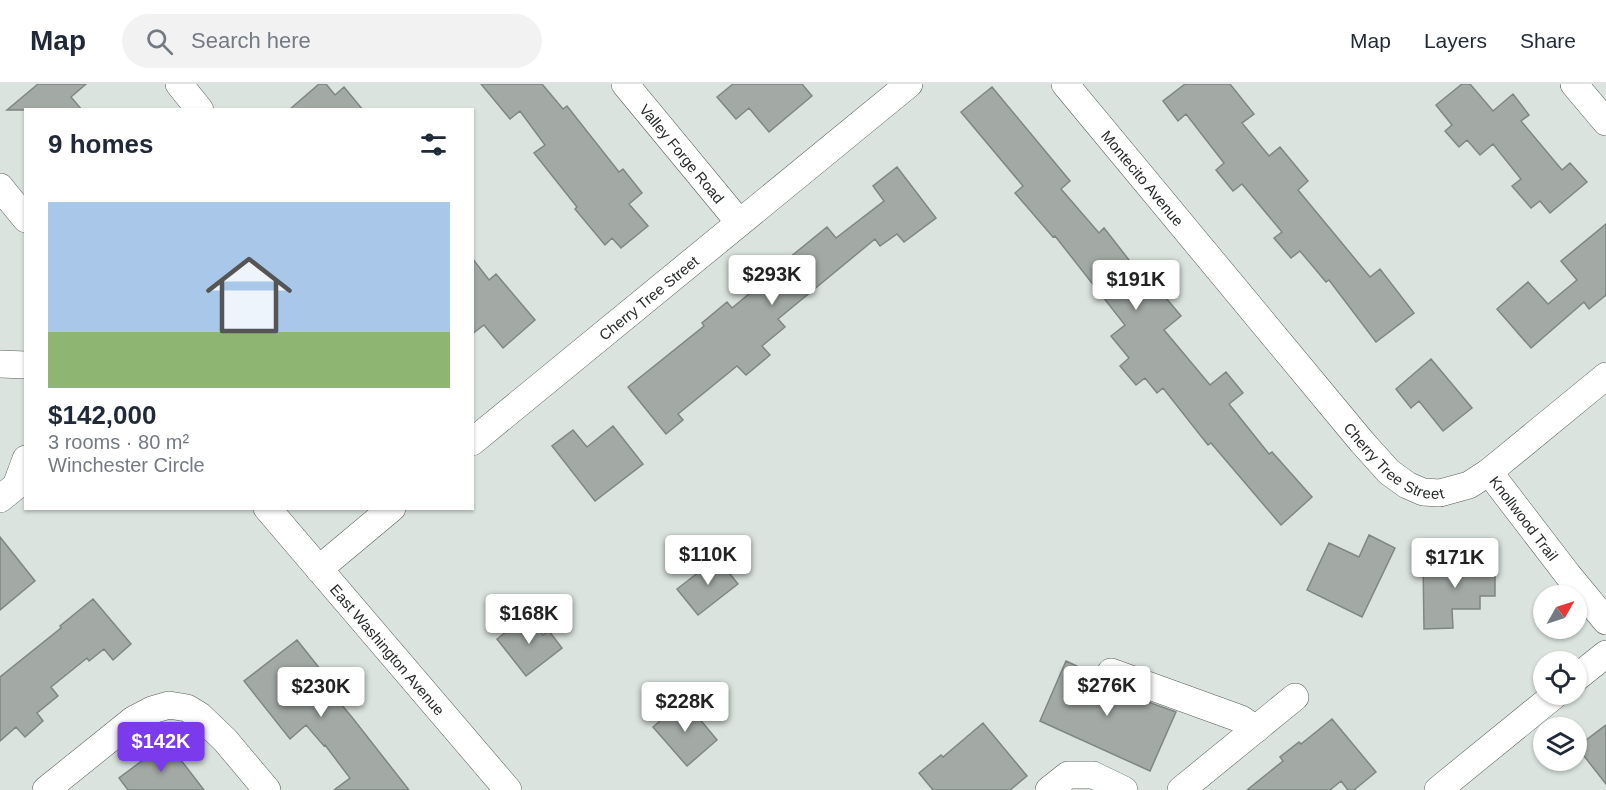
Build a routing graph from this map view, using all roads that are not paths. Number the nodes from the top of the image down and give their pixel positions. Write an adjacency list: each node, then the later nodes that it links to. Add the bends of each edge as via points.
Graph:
1 (179, 84): 6 (street)
2 (625, 84): 10 (street, Valley Forge Road)
3 (909, 84): 10 (street, Cherry Tree Street)
4 (1065, 84): 11 (street, Montecito Avenue)
5 (1574, 84): 7 (street)
6 (198, 108)
7 (1606, 122)
8 (0, 187): 9 (street)
9 (24, 217)
10 (739, 222): 15 (street, Cherry Tree Street)
11 (1266, 326): 17 (street, Cherry Tree Street, via 1362,442 1389,472 1407,485 1423,492 1440,493 1469,485)
12 (0, 364): 13 (street)
13 (24, 365)
14 (1606, 376): 17 (street, Cherry Tree Street)
15 (474, 439)
16 (24, 464): 18 (street, via 16,486)
17 (1489, 472): 22 (street, Knollwood Trail)
18 (0, 499)
19 (269, 510): 21 (street, East Washington Avenue)
20 (390, 510): 21 (street)
21 (318, 569): 31 (street, East Washington Avenue)
22 (1606, 621)
23 (1606, 654): 24 (street)
24 (1587, 669)
25 (1111, 672): 28 (street, via 1241,719)
26 (1295, 697): 28 (street)
27 (1542, 705): 35 (street)
28 (1256, 729): 34 (street)
29 (46, 790): 30 (street, via 134,720 169,705 187,708 200,716)
30 (267, 790)
31 (508, 790)
32 (1049, 790): 33 (street, via 1068,775 1093,775)
33 (1124, 790)
34 (1181, 790)
35 (1438, 790)

